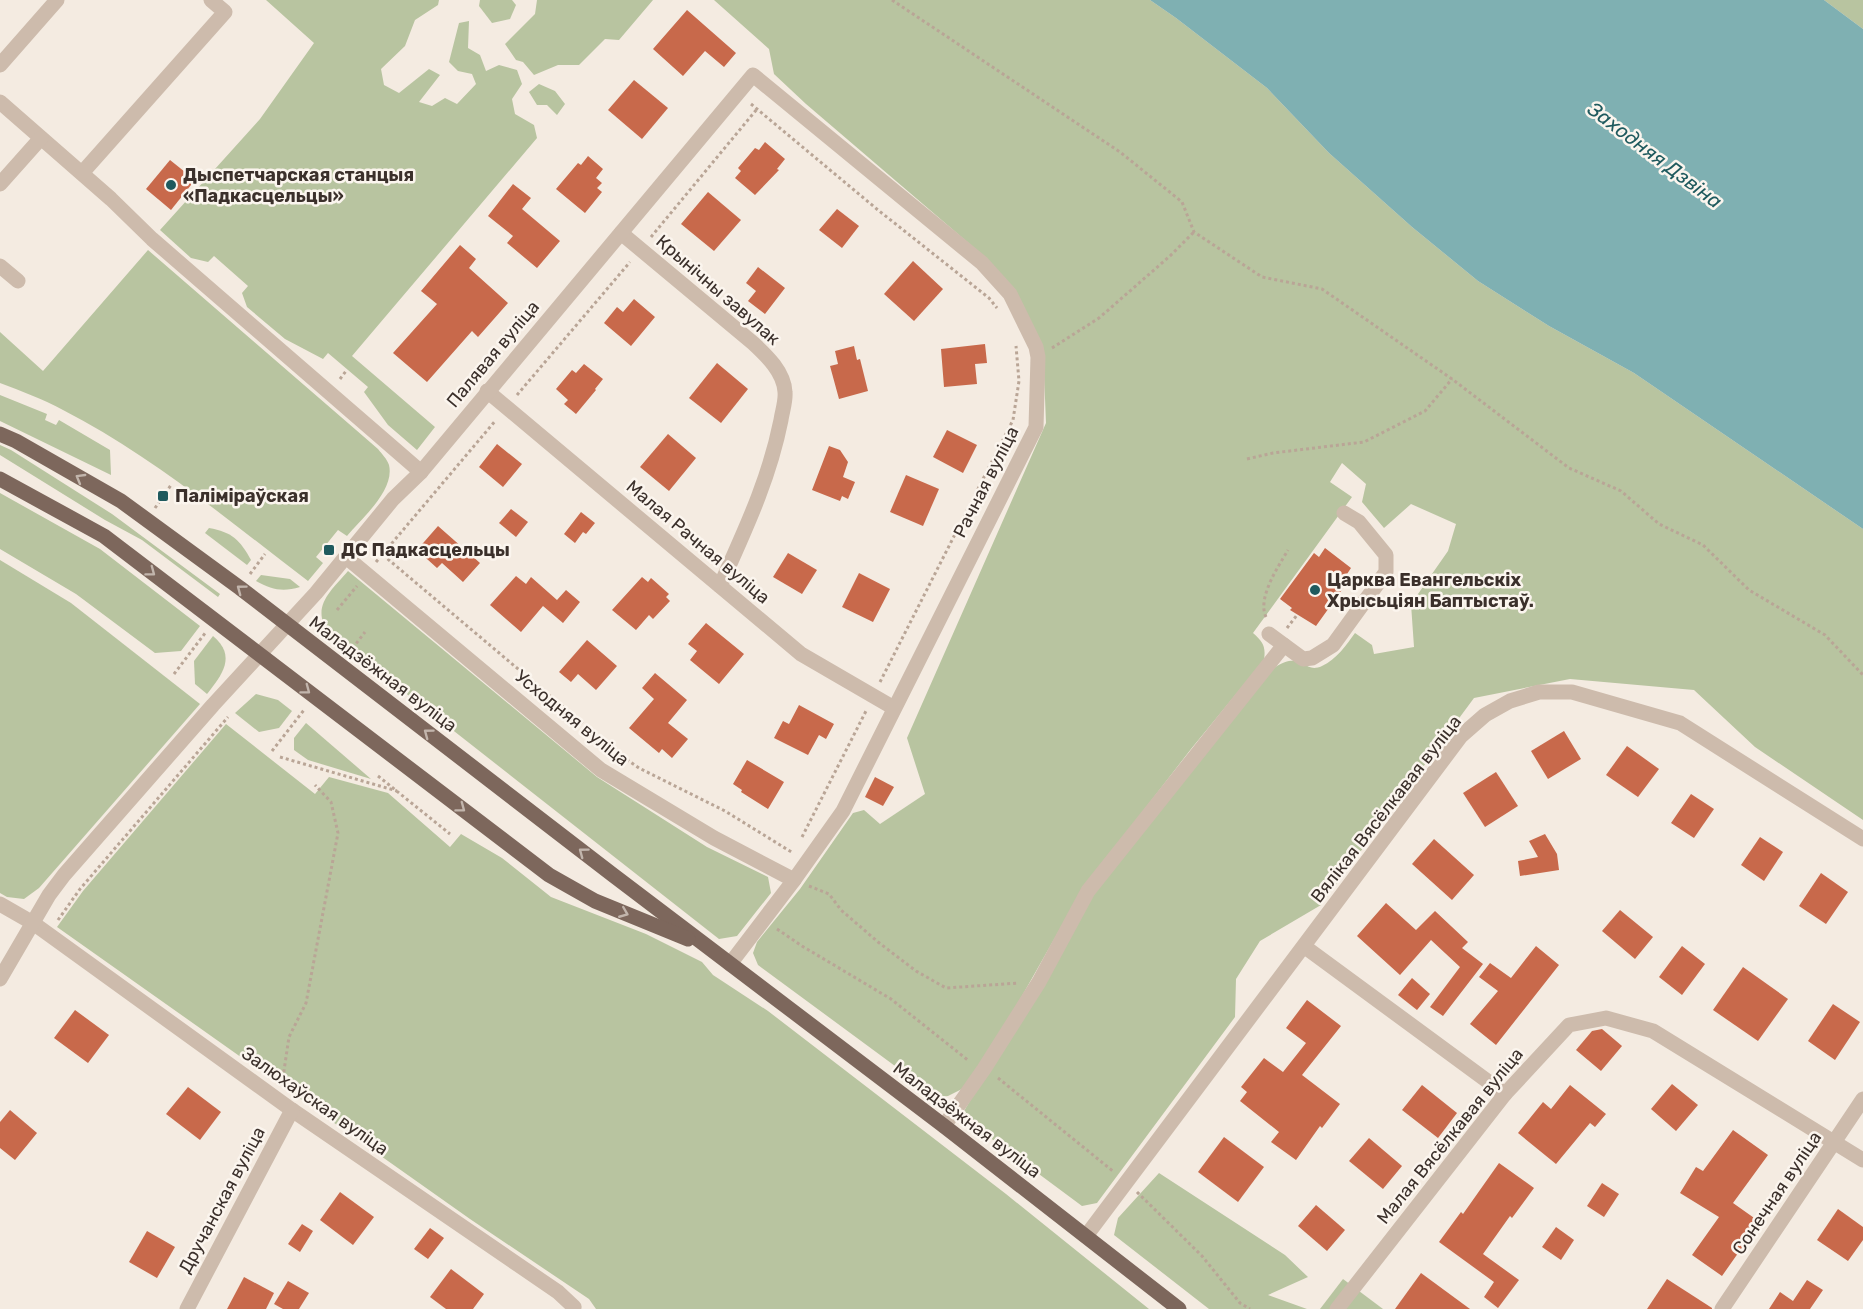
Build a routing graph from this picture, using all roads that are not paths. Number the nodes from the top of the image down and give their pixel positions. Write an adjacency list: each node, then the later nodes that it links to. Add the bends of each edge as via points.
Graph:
1 (57, 0): 3 (street)
2 (212, 0): 7 (street, via 225,12)
3 (0, 64)
4 (753, 75): 9 (street, Палявая вуліца); 23 (street, Рачная вуліца, via 982,263 1010,294 1036,347 1036,427)
5 (0, 102): 6 (street)
6 (41, 138): 7 (street); 8 (street)
7 (81, 173): 14 (street)
8 (0, 184)
9 (621, 233): 12 (street, Палявая вуліца); 18 (street, Крынічны завулак, via 753,343 781,375 786,393 774,454)
10 (0, 266): 11 (street)
11 (18, 281)
12 (487, 391): 14 (street, Палявая вуліца); 18 (street, Малая Рачная вуліца)
13 (0, 434): 19 (main road, Маладзёжная вуліца, one-way to 13, via 121,501)
14 (421, 472): 17 (street, Палявая вуліца, via 393,499)
15 (0, 478): 22 (main road, Маладзёжная вуліца, one-way to 22, via 104,536)
16 (1344, 513): 21 (street, via 1359,522 1386,555 1386,572 1333,645 1303,659)
17 (346, 557): 19 (street, Палявая вуліца); 25 (street, Усходняя вуліца, via 602,770 714,838)
18 (720, 585): 23 (street, Малая Рачная вуліца, via 801,654)
19 (286, 625): 22 (street, Палявая вуліца); 29 (main road, Маладзёжная вуліца, one-way to 19)
20 (1269, 627): 21 (street)
21 (1284, 645): 34 (street, via 1088,891 1039,982)
22 (259, 654): 27 (street, Палявая вуліца, via 64,874); 29 (main road, Маладзёжная вуліца, one-way to 29, via 549,875 595,901 696,942)
23 (894, 708): 25 (street, Рачная вуліца, via 843,812)
24 (1863, 839): 28 (street, Вялікая Вясёлкавая вуліца, via 1680,723 1572,692 1539,692 1510,701 1485,715 1461,736)
25 (794, 880): 29 (street, Рачная вуліца)
26 (0, 904): 27 (street, Залюхаўская вуліца)
27 (33, 922): 30 (street, Палявая вуліца); 33 (street, Залюхаўская вуліца)
28 (1305, 947): 31 (street); 37 (street, Вялікая Вясёлкавая вуліца)
29 (729, 964): 34 (main road, Маладзёжная вуліца)
30 (0, 979)
31 (1505, 1094): 35 (street, Малая Вясёлкавая вуліца, via 1569,1024 1606,1018 1653,1031); 41 (street, Малая Вясёлкавая вуліца)
32 (1863, 1099): 35 (street, Сонечная вуліца)
33 (286, 1105): 38 (street, Залюхаўская вуліца, via 558,1292); 39 (street, Дручанская вуліца)
34 (944, 1126): 37 (main road, Маладзёжная вуліца)
35 (1834, 1143): 36 (street, Малая Вясёлкавая вуліца); 42 (street, Сонечная вуліца)
36 (1863, 1160)
37 (1086, 1236): 40 (main road, Маладзёжная вуліца)
38 (574, 1308)
39 (187, 1309)
40 (1179, 1309)
41 (1337, 1309)
42 (1722, 1309)

